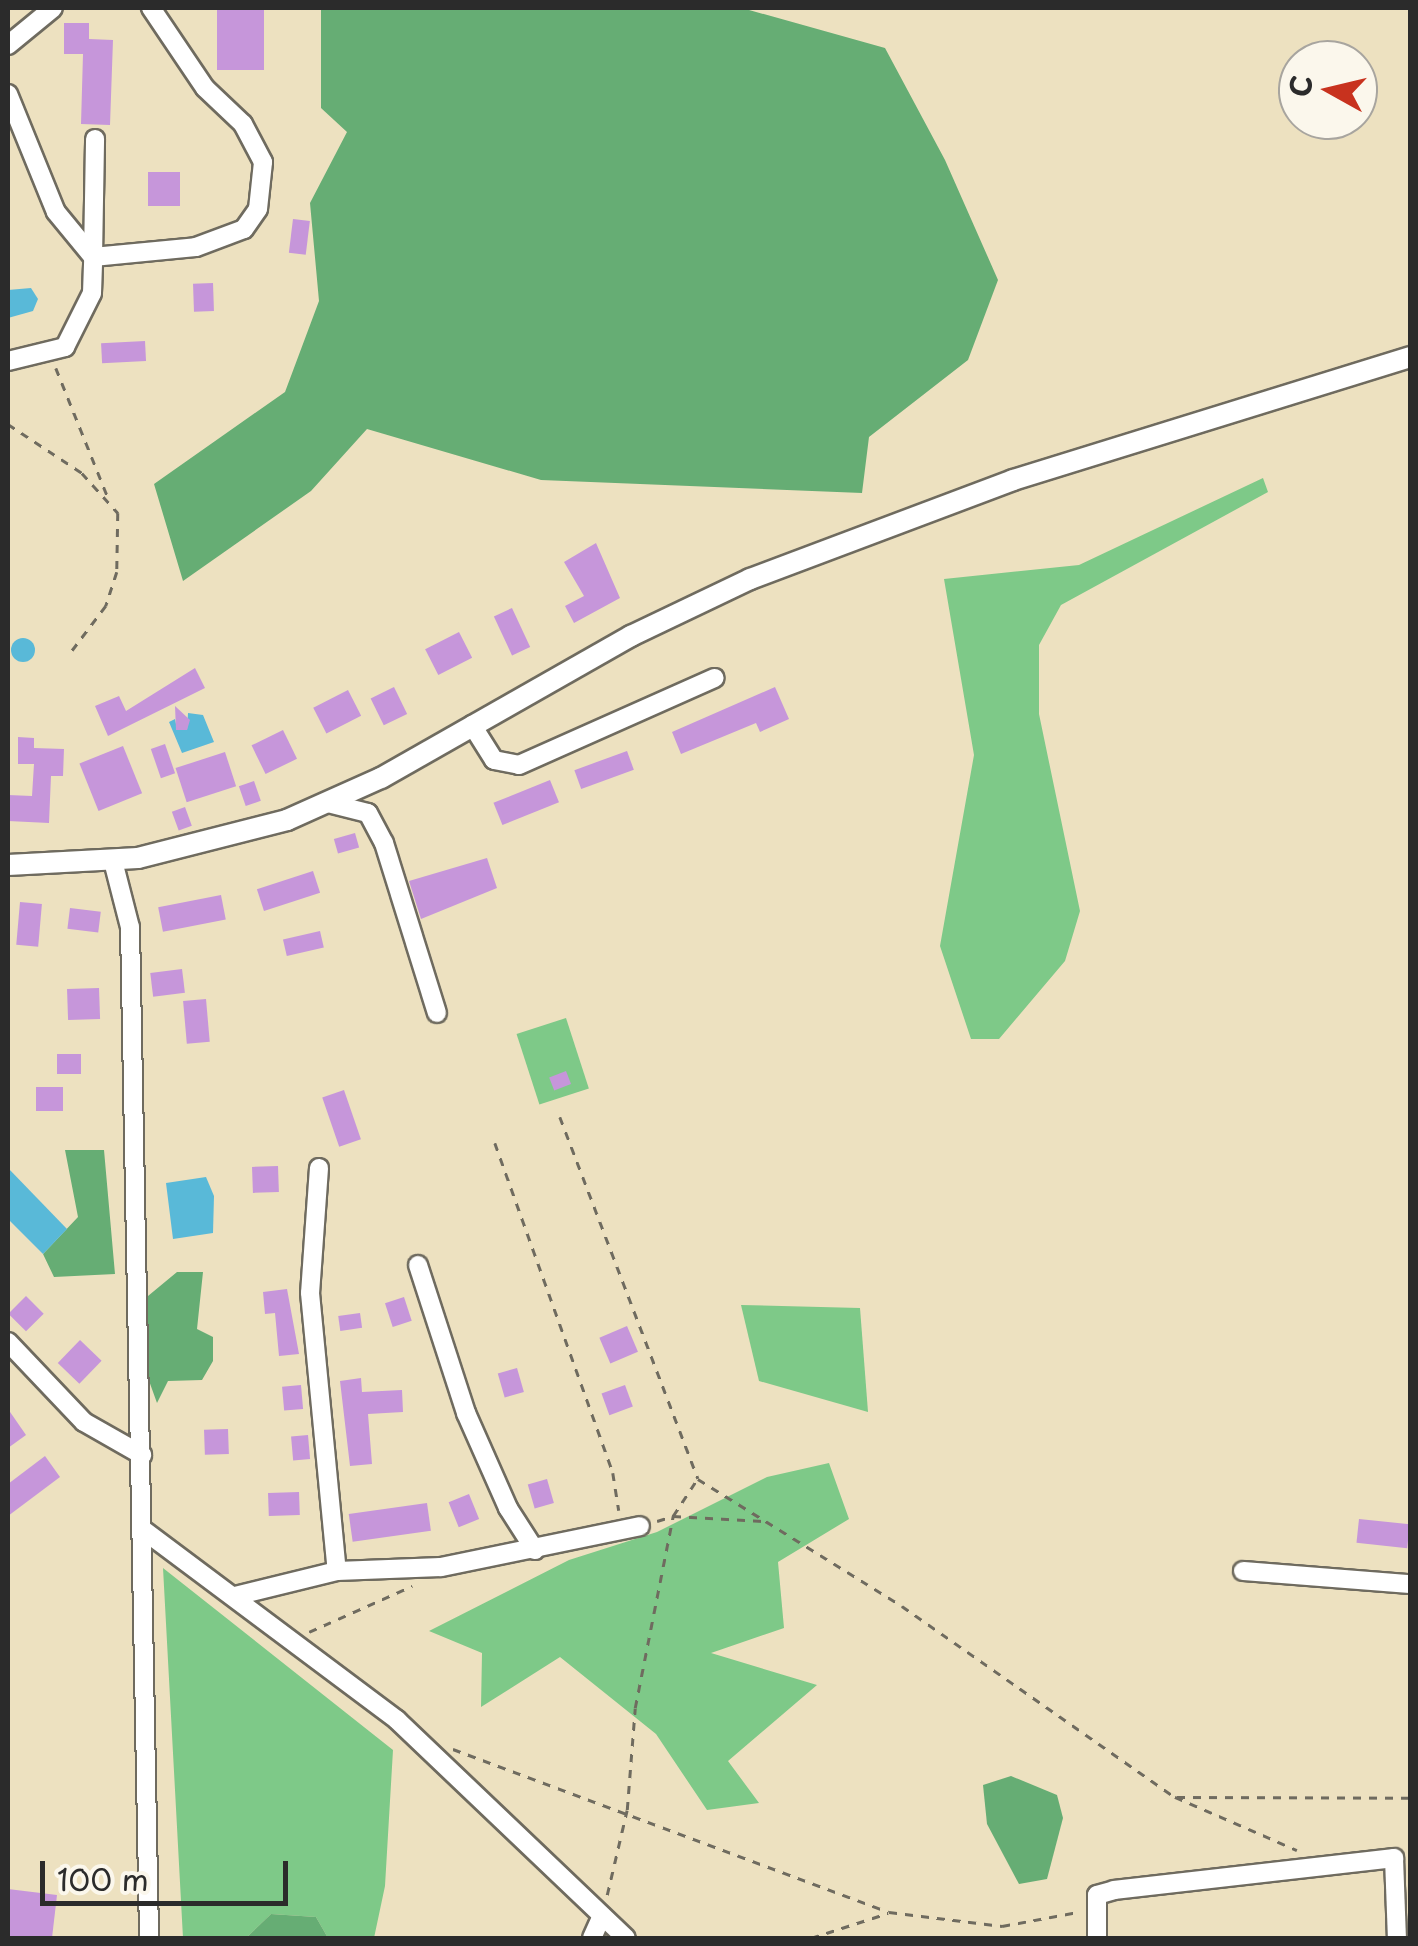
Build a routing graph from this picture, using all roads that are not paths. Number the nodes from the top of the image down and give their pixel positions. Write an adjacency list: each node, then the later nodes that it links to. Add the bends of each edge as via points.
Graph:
1 (53, 8): 3 (street)
2 (151, 8): 6 (street, via 206,88 243,124 262,162 264,188 244,229 196,247)
3 (8, 46)
4 (8, 94): 6 (street, via 56,212)
5 (95, 139): 6 (street)
6 (93, 257): 8 (street, via 92,293 65,347)
7 (1410, 357): 10 (main road, via 1127,442 780,566 660,620)
8 (8, 361)
9 (714, 678): 10 (street, via 518,765 494,760)
10 (472, 725): 11 (main road)
11 (328, 803): 12 (main road, via 226,839); 14 (street, via 368,813 384,842)
12 (112, 861): 13 (main road); 18 (street, via 130,927)
13 (8, 865)
14 (437, 1013)
15 (319, 1168): 22 (street, via 310,1293)
16 (418, 1265): 21 (street, via 466,1413 508,1508)
17 (8, 1342): 18 (street, via 84,1422)
18 (142, 1455): 20 (street)
19 (640, 1526): 21 (street)
20 (142, 1529): 25 (street); 27 (street)
21 (536, 1550): 22 (street, via 441,1567)
22 (336, 1571): 25 (street)
23 (1243, 1571): 24 (street)
24 (1410, 1584)
25 (235, 1596): 26 (street, via 285,1642 397,1720)
26 (602, 1916): 28 (street); 29 (street)
27 (149, 1938)
28 (592, 1938)
29 (626, 1938)
30 (1098, 1938): 31 (street, via 1097,1895 1114,1890 1394,1858)
31 (1397, 1938)

